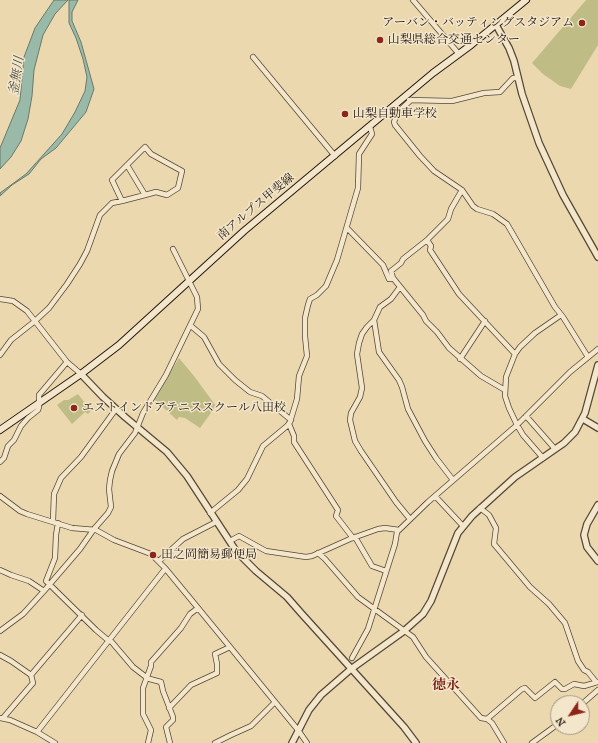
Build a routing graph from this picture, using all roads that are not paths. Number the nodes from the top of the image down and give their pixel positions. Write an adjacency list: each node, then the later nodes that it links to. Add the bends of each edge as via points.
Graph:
1 (414, 0): 4 (street)
2 (526, 0): 3 (main road, 南アルプス甲斐線)
3 (496, 25): 4 (main road, 南アルプス甲斐線); 6 (street, via 509,48)
4 (459, 54): 7 (main road, 南アルプス甲斐線)
5 (253, 57): 12 (street)
6 (518, 78): 8 (street, via 513,78 500,92 452,101); 20 (street, via 539,143)
7 (403, 99): 8 (street); 9 (main road, 南アルプス甲斐線)
8 (411, 100): 10 (street)
9 (392, 107): 10 (street); 11 (main road, 南アルプス甲斐線)
10 (398, 112): 14 (street, via 395,125 420,156 434,171)
11 (370, 127): 12 (main road, 南アルプス甲斐線); 17 (street, via 372,134 359,154 358,188)
12 (335, 156): 22 (main road, 南アルプス甲斐線, via 244,231)
13 (127, 165): 15 (street); 15 (street, via 145,147 151,154 182,171 177,189 167,195 156,192); 16 (street, via 112,180)
14 (462, 190): 18 (street, via 448,218); 25 (street, via 473,206 507,224)
15 (145, 195): 16 (street)
16 (122, 201): 27 (street, via 112,204 100,215 80,264 55,301)
17 (347, 228): 21 (street, via 383,264 389,279); 43 (street, via 326,286 317,296 310,299 308,305 305,318 307,356 299,376 297,399)
18 (427, 240): 21 (street, via 391,271); 28 (street, via 431,246 430,250 447,276)
19 (173, 249): 22 (street)
20 (598, 257)
21 (393, 278): 23 (street)
22 (189, 281): 29 (street, via 198,304); 37 (main road, 南アルプス甲斐線, via 124,340)
23 (400, 287): 26 (street, via 391,299 380,307); 34 (street, via 426,321 438,332 448,348)
24 (0, 299): 27 (street, via 19,304)
25 (561, 315): 31 (street, via 535,333); 33 (street)
26 (374, 320): 51 (street, via 379,352 399,380 408,409 425,441); 57 (street, via 364,330 359,343 357,354 362,388 350,420 355,441 361,451)
27 (36, 321): 32 (street, via 10,340); 35 (street)
28 (485, 321): 31 (street); 34 (street)
29 (191, 326): 43 (street, via 204,337 219,364 235,380 250,392 262,396); 45 (street, via 143,413)
30 (598, 349): 33 (street)
31 (515, 354): 38 (street, via 506,377)
32 (0, 355)
33 (588, 357): 41 (street)
34 (460, 359): 38 (street, via 481,376)
35 (66, 362): 37 (street); 39 (street, via 39,395)
36 (598, 365): 42 (street)
37 (81, 374): 39 (main road, 南アルプス甲斐線); 40 (street)
38 (505, 390): 44 (street, via 509,408)
39 (39, 402): 47 (main road, 南アルプス甲斐線); 50 (street, via 38,410 21,426)
40 (116, 409): 45 (street); 58 (street, via 81,457 61,478 54,494)
41 (526, 416): 44 (street); 48 (street)
42 (583, 419): 46 (street); 48 (street, via 575,432)
43 (290, 422): 56 (street, via 263,446 247,479 238,490); 64 (street, via 294,442 338,510 336,516)
44 (517, 425): 49 (street); 51 (street)
45 (138, 427): 56 (street, via 167,452 187,476); 62 (street, via 119,454 112,471 109,489 111,507)
46 (598, 428)
47 (0, 430)
48 (555, 449): 49 (street)
49 (543, 458): 55 (street, via 515,477)
50 (0, 462)
51 (453, 480): 53 (street)
52 (0, 496): 58 (street, via 20,511)
53 (435, 496): 57 (street); 61 (street)
54 (598, 506): 68 (street, via 587,524 584,535 587,547)
55 (480, 508): 61 (street); 86 (street, via 489,515 496,528 494,544 565,623 578,661)
56 (210, 513): 59 (street)
57 (410, 519): 63 (street)
58 (53, 521): 60 (street)
59 (216, 522): 65 (street); 67 (street, via 183,539)
60 (58, 523): 62 (street, via 79,529); 72 (street, via 55,558 46,581)
61 (463, 526): 78 (street, via 455,539 427,608)
62 (94, 529): 67 (street, via 114,540 144,551); 72 (street)
63 (399, 530): 64 (street, via 378,529); 71 (street)
64 (354, 538): 66 (street); 71 (street, via 372,566)
65 (230, 541): 66 (street, via 239,536 266,551 306,557); 83 (street, via 256,571 287,597)
66 (318, 553): 75 (street, via 358,597)
67 (159, 561): 69 (street)
68 (598, 561)
69 (165, 569): 74 (street); 79 (street)
70 (0, 570): 73 (street, via 29,581)
71 (386, 571): 75 (street)
72 (49, 584): 73 (street); 76 (street)
73 (44, 591): 77 (street, via 23,614)
74 (198, 608): 80 (street); 85 (street, via 190,614 151,662)
75 (374, 609): 78 (street); 82 (street, via 368,629)
76 (82, 615): 79 (street); 84 (street)
77 (0, 631)
78 (404, 631): 83 (street); 92 (street, via 413,637 426,656 481,718)
79 (110, 640): 85 (street); 95 (street)
80 (230, 647): 89 (street); 90 (street, via 214,654 217,673 191,685)
81 (0, 655): 84 (street)
82 (352, 658)
83 (352, 669): 93 (street, via 316,701); 102 (street)
84 (31, 675): 91 (street, via 33,683)
85 (146, 678): 90 (street, via 161,682); 97 (street, via 143,688 143,714 151,730)
86 (597, 682): 92 (street, via 584,686 574,684 565,689 555,682 535,698 525,688 522,689)
87 (598, 690): 88 (street)
88 (590, 697)
89 (275, 702): 93 (street); 99 (street, via 251,726)
90 (169, 708): 98 (street, via 173,717 166,727)
91 (1, 718): 95 (street)
92 (487, 719): 103 (street, via 499,732)
93 (298, 730): 100 (street); 101 (street)
94 (550, 730): 104 (street)
95 (37, 732): 96 (street)
96 (55, 743)
97 (148, 743)
98 (170, 743)
99 (215, 743)
100 (292, 743)
101 (307, 743)
102 (416, 743)
103 (504, 743)
104 (532, 743)

